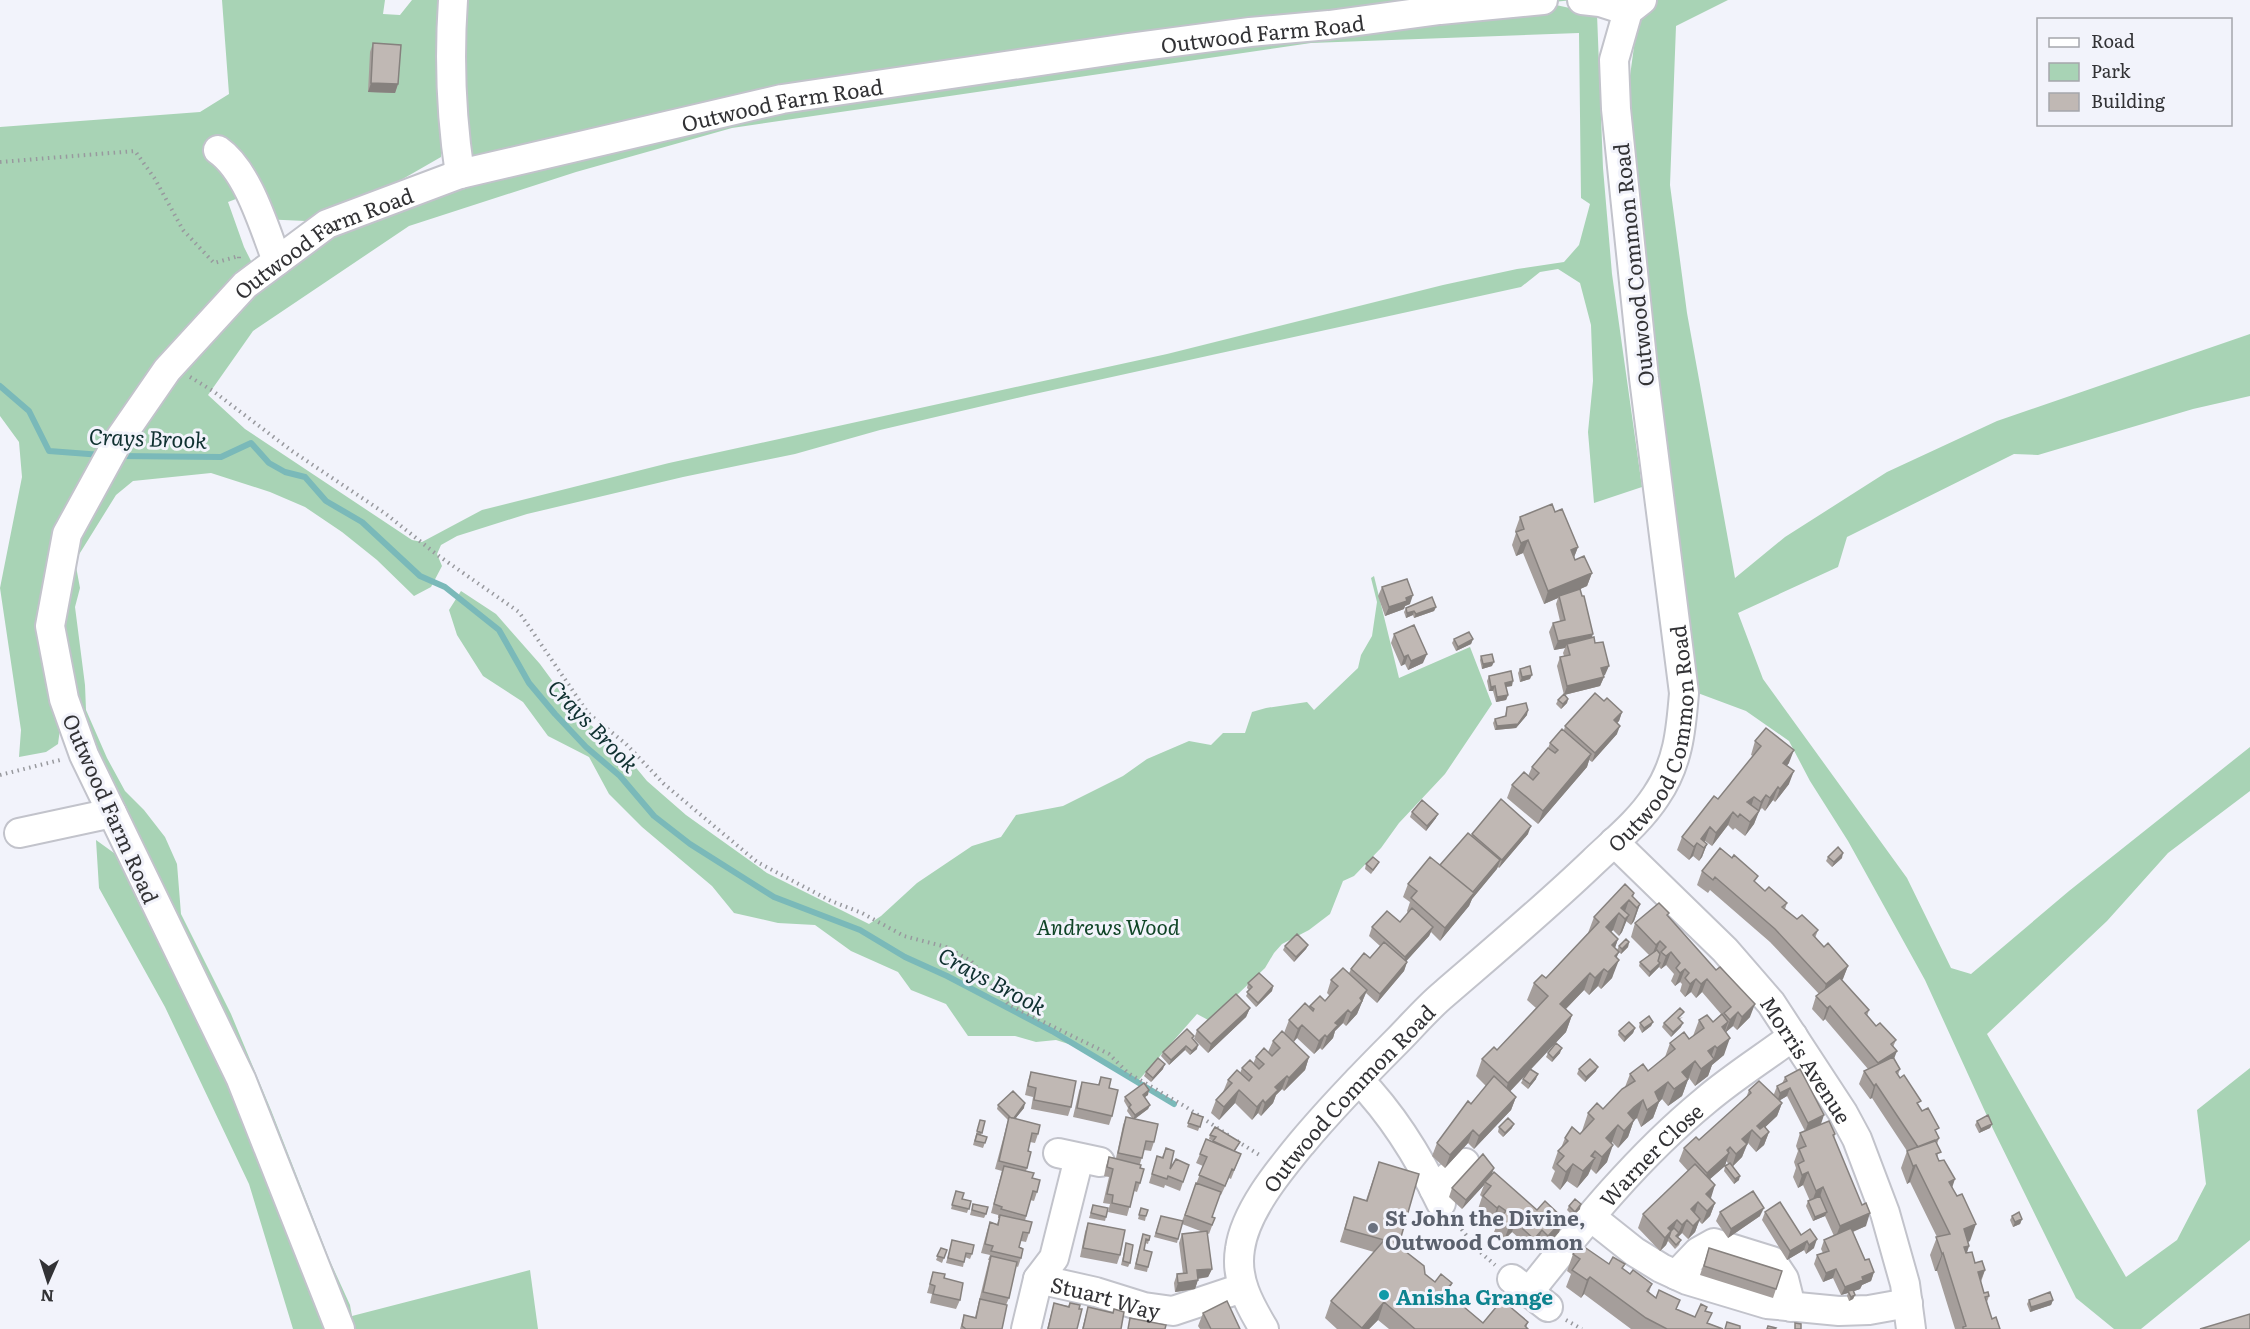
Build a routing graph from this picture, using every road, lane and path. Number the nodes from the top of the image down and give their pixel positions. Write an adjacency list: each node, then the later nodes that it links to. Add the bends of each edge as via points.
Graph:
1 (453, 0): 7 (street, via 453,129)
2 (1543, 0): 7 (street, Outwood Farm Road, via 1250,32 782,99)
3 (1582, 0): 4 (street)
4 (1635, 5): 15 (street, Outwood Common Road, via 1614,60 1616,109 1644,378 1684,693 1680,739 1671,769 1641,817)
5 (218, 150): 8 (street, via 232,162 247,188)
6 (0, 162): 9 (path, via 135,151 183,230 214,263 238,256)
7 (460, 174): 8 (street, Outwood Farm Road, via 327,224)
8 (277, 261): 9 (street, Outwood Farm Road)
9 (245, 285): 10 (street, Outwood Farm Road)
10 (167, 370): 11 (street, Outwood Farm Road, via 118,441 66,534 50,626 64,699); 20 (path, via 195,378 213,390 519,612 588,713 757,862 904,936 946,947 971,961 1009,1005 1109,1054 1128,1073)
11 (84, 755): 12 (path); 13 (street, Outwood Farm Road)
12 (0, 775)
13 (112, 813): 14 (street); 29 (street, Outwood Farm Road, via 241,1079)
14 (19, 833)
15 (1614, 842): 16 (street, Morris Avenue, via 1725,950 1771,1003); 17 (street, Outwood Common Road, via 1536,916 1442,996)
16 (1793, 1036): 22 (street, Warner Close, via 1706,1100 1627,1174); 28 (street, Morris Avenue, via 1857,1139 1898,1255)
17 (1359, 1080): 20 (street, Outwood Common Road); 21 (street, via 1383,1105)
18 (1079, 1158): 24 (street, via 1054,1258)
19 (1465, 1162): 21 (street)
20 (1282, 1167): 25 (street, Outwood Common Road, via 1245,1230 1240,1248)
21 (1438, 1196): 26 (path, via 1479,1251)
22 (1591, 1217): 23 (street, via 1635,1252); 26 (street, Warner Close)
23 (1676, 1275): 27 (street, via 1767,1304); 27 (street, via 1698,1252 1714,1243 1772,1261 1784,1279)
24 (1038, 1279): 25 (street, Stuart Way, via 1173,1311); 30 (street)
25 (1242, 1288): 31 (street, Outwood Common Road)
26 (1530, 1293)
27 (1791, 1307): 28 (street)
28 (1909, 1316)
29 (340, 1329)
30 (1026, 1329)
31 (1264, 1329)

